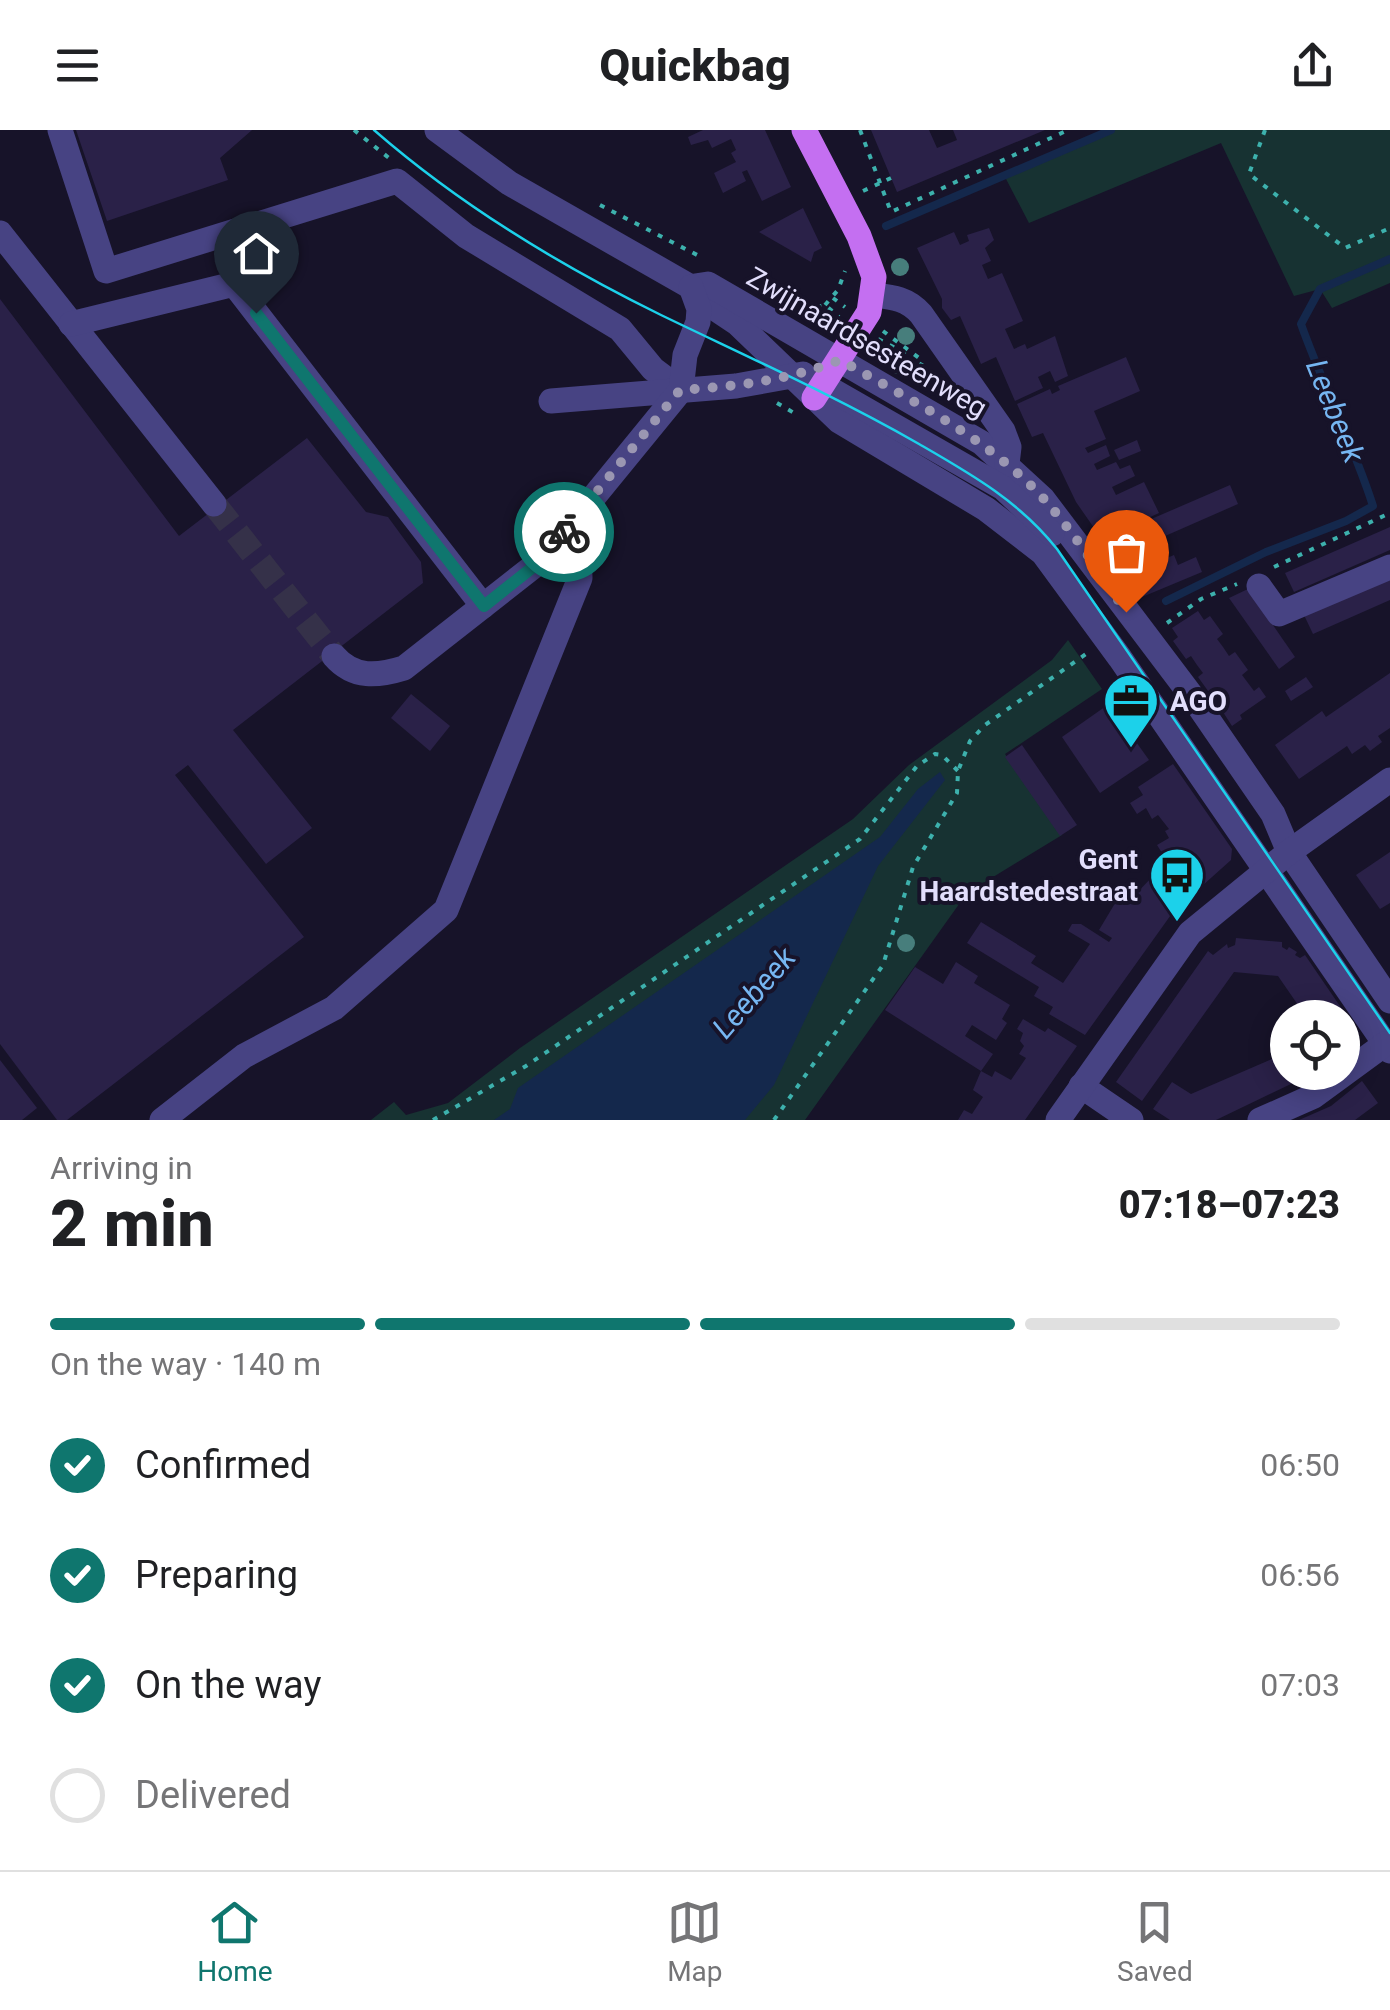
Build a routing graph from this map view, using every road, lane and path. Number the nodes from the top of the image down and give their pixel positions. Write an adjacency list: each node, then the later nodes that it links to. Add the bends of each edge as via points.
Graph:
1 (60, 130): 22 (street, via 106,271 397,181 466,236 620,328)
2 (437, 130): 14 (street, Zwijnaardsesteenweg, via 509,183)
3 (804, 130): 15 (main road, via 869,258)
4 (860, 130): 8 (path)
5 (1068, 130): 8 (path, via 891,212)
6 (1265, 130): 10 (path, via 1250,174 1345,248)
7 (891, 178): 8 (path)
8 (879, 184)
9 (596, 204): 12 (path)
10 (1390, 228)
11 (0, 233): 18 (street)
12 (712, 264)
13 (846, 267): 16 (path)
14 (692, 287): 20 (street, Zwijnaardsesteenweg, via 708,284); 21 (street, Zwijnaardsesteenweg); 22 (street, via 698,322)
15 (873, 294): 19 (main road); 25 (street, Zwijnaardsesteenweg, via 912,303 921,314 1003,430)
16 (825, 305): 17 (path); 19 (path)
17 (798, 310)
18 (71, 324): 26 (street); 31 (street, via 234,284)
19 (860, 330): 20 (main road)
20 (840, 360): 21 (street); 23 (main road); 25 (street, Zwijnaardsesteenweg, via 982,443)
21 (794, 377): 22 (street); 23 (street, Zwijnaardsesteenweg)
22 (680, 390): 24 (street); 28 (street)
23 (818, 391): 33 (street, Zwijnaardsesteenweg, via 863,437 1014,527 1043,553); 37 (street, via 985,476 1039,519)
24 (552, 401)
25 (1006, 464): 32 (street, Zwijnaardsesteenweg, via 1070,530)
26 (214, 504)
27 (1390, 513): 30 (path)
28 (578, 514): 31 (street, via 543,559); 42 (street, via 580,578 446,910 334,1008 244,1056)
29 (1390, 566): 30 (street, via 1279,614)
30 (1255, 582): 32 (path, via 1201,599)
31 (484, 606): 34 (street, via 404,668 380,676 358,674)
32 (1148, 638): 37 (street, Zwijnaardsesteenweg, via 1273,814)
33 (1107, 641): 35 (path, via 985,725); 37 (street, Zwijnaardsesteenweg)
34 (334, 656)
35 (958, 771): 43 (path, via 936,754 917,766 860,839 526,1066); 44 (path, via 957,793 914,867 883,965)
36 (1390, 780): 37 (street)
37 (1278, 861): 38 (street, Zwijnaardsesteenweg); 39 (street); 40 (street, Zwijnaardsesteenweg); 41 (street, via 1190,933)
38 (1390, 1001)
39 (1390, 1017)
40 (1388, 1041): 47 (street, via 1314,1096)
41 (1081, 1086): 45 (street); 46 (street)
42 (162, 1120)
43 (432, 1120)
44 (774, 1120)
45 (1058, 1120)
46 (1132, 1120)
47 (1260, 1120)

